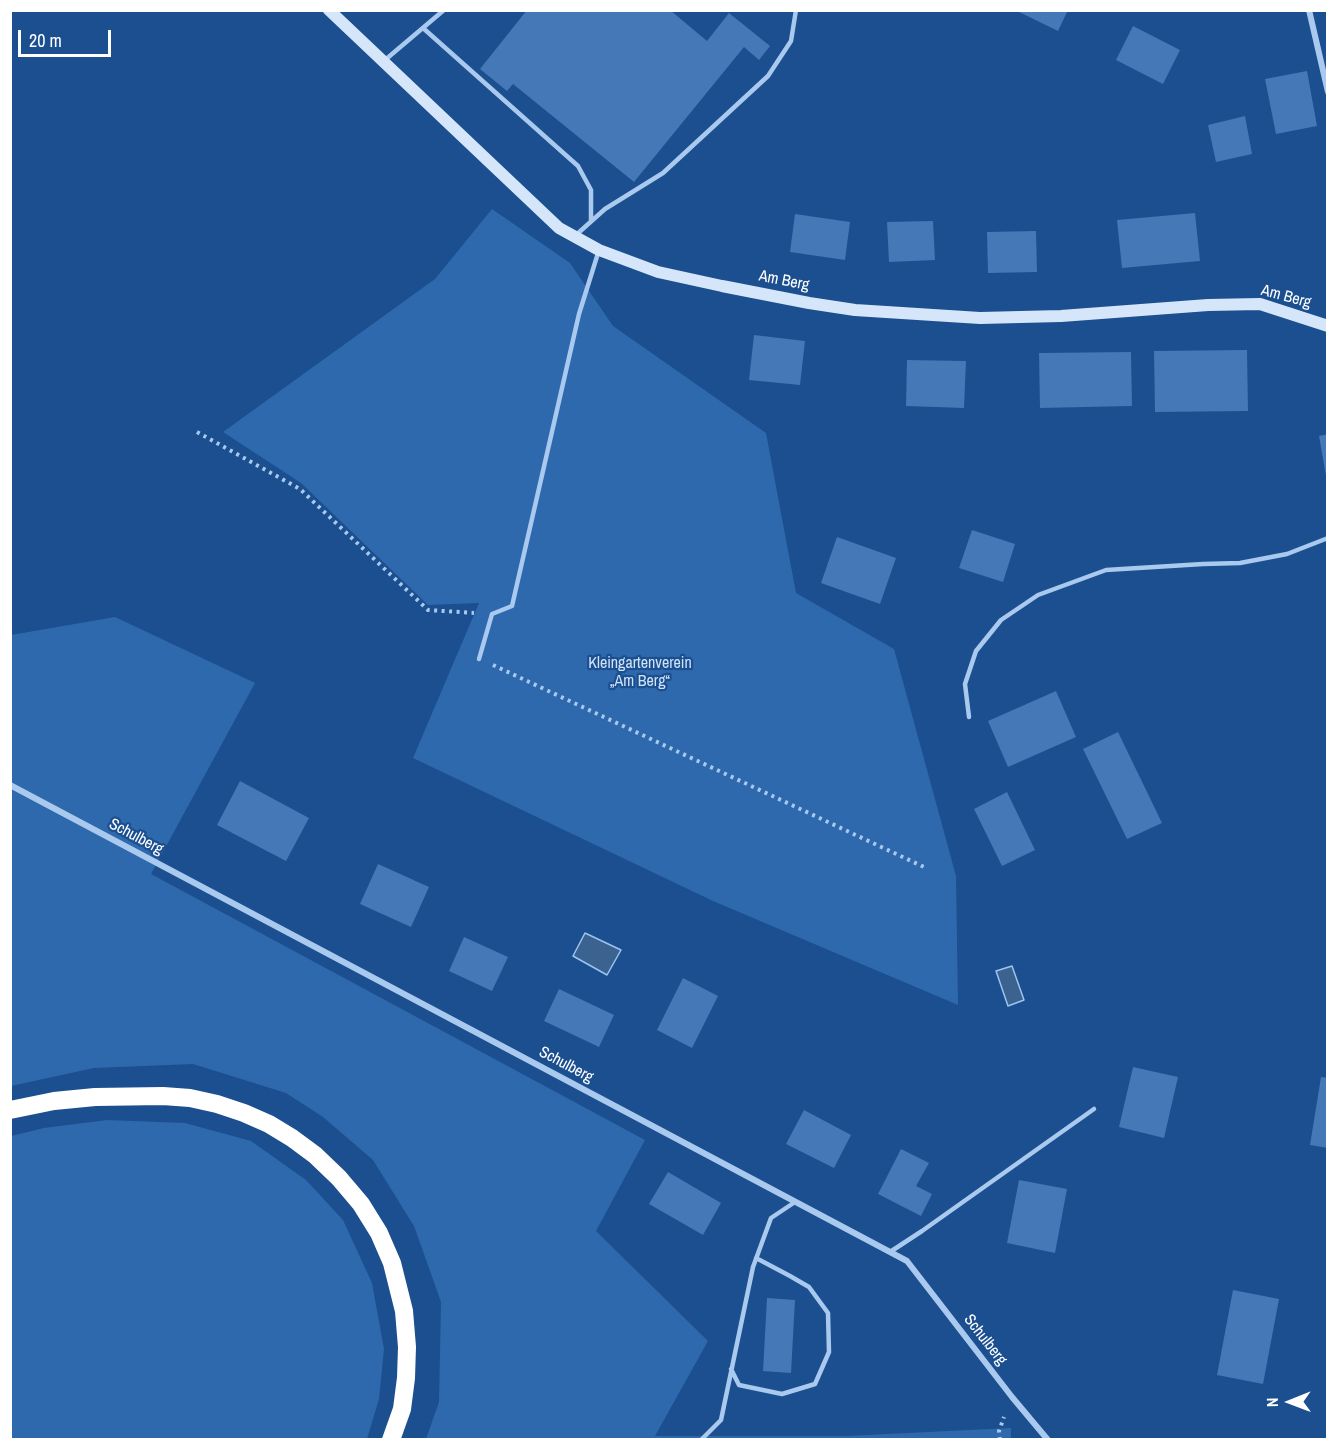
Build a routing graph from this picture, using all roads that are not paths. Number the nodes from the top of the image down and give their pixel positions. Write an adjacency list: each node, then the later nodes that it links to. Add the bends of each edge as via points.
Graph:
1 (329, 10): 6 (street, Am Berg)
2 (444, 10): 5 (lane)
3 (796, 10): 8 (lane, via 791,41 768,76 663,173)
4 (1309, 10): 7 (street)
5 (423, 28): 6 (lane); 8 (lane, via 578,166 591,190)
6 (383, 62): 9 (street, Am Berg, via 559,228)
7 (1328, 92)
8 (591, 221): 9 (lane)
9 (574, 237): 10 (street, Am Berg)
10 (599, 250): 11 (street, Am Berg, via 658,272 855,309 980,318 1260,304); 13 (lane, via 579,314 512,606 492,614)
11 (1328, 326)
12 (1328, 538): 14 (lane, via 1287,554 1240,563 1106,570 1038,595 1001,620 976,651 965,684)
13 (479, 658)
14 (969, 717)
15 (10, 785): 18 (street, Schulberg)
16 (1094, 1109): 19 (lane)
17 (10, 1110): 22 (highway, via 95,1096 190,1098 252,1116 315,1155 361,1204 392,1263 404,1311 407,1347 402,1409)
18 (795, 1202): 19 (street, Schulberg); 20 (lane, via 771,1218)
19 (890, 1252): 24 (street, Schulberg, via 906,1261)
20 (756, 1258): 21 (lane); 21 (lane, via 809,1287 828,1313 829,1352 814,1384 782,1394 739,1385)
21 (731, 1369): 23 (lane, via 721,1420)
22 (391, 1440)
23 (701, 1440)
24 (1048, 1440)

